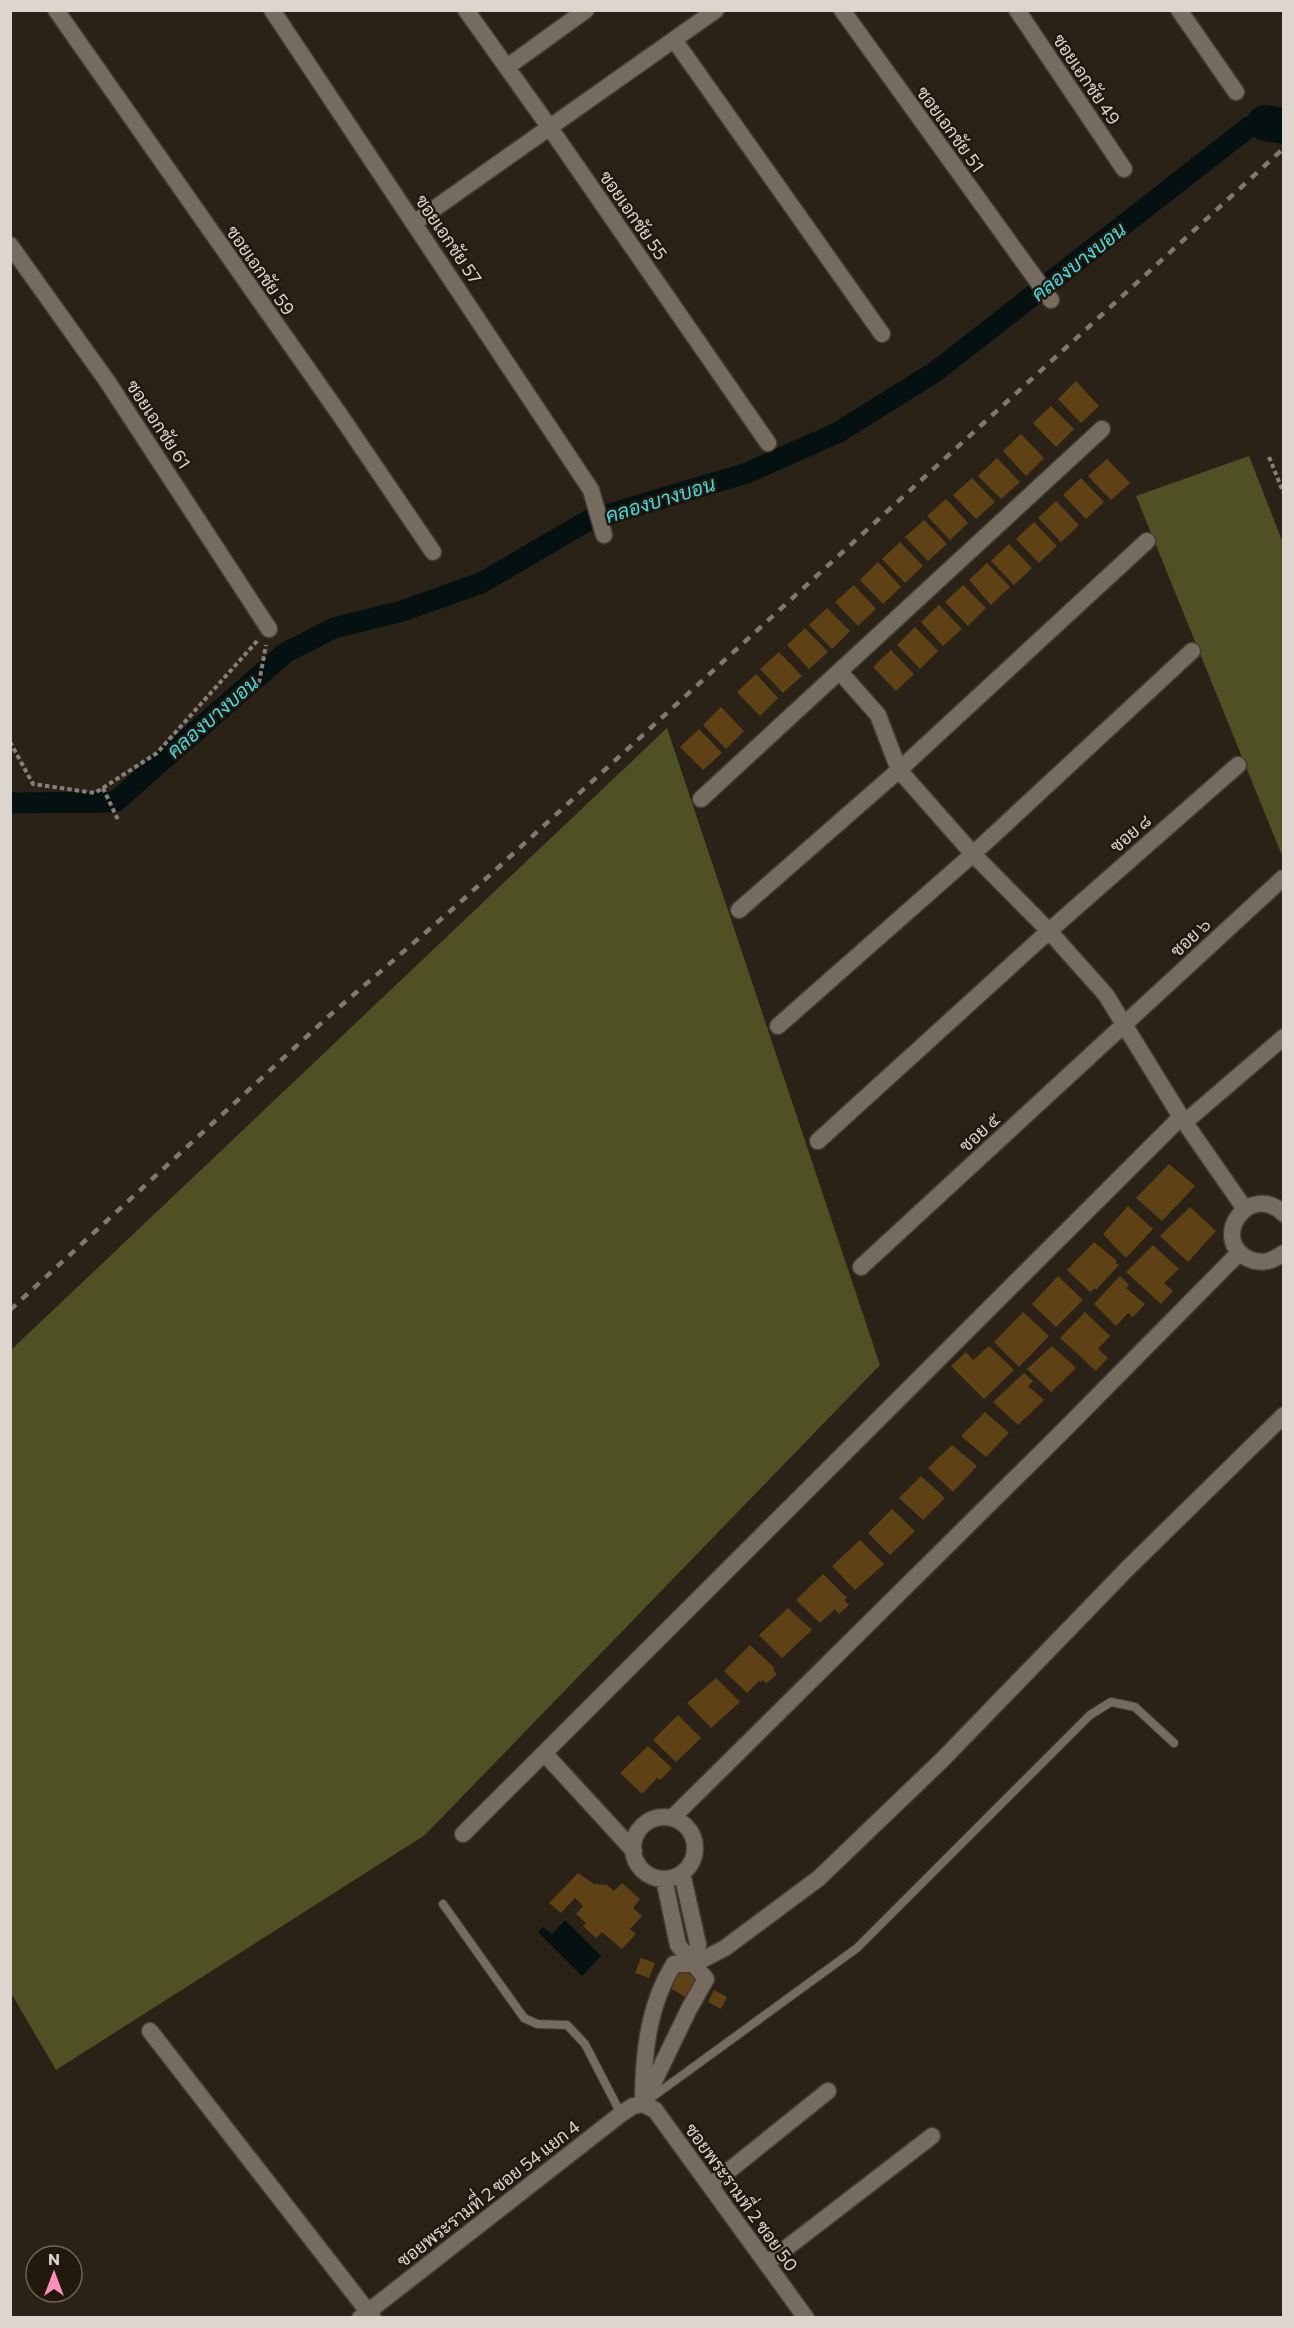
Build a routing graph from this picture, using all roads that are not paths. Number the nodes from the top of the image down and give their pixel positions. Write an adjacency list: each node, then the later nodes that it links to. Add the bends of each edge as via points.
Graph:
1 (56, 10): 22 (street, ซอยเอกชัย 59)
2 (272, 10): 14 (street, ซอยเอกชัย 57)
3 (466, 10): 10 (street, ซอยเอกชัย 55)
4 (586, 10): 10 (street)
5 (716, 10): 9 (street)
6 (842, 10): 16 (street, ซอยเอกชัย 51)
7 (1017, 10): 13 (street, ซอยเอกชัย 49)
8 (1179, 10): 11 (street)
9 (675, 41): 12 (street); 17 (street)
10 (507, 68): 12 (street, ซอยเอกชัย 55)
11 (1236, 92)
12 (550, 128): 14 (street); 19 (street, ซอยเอกชัย 55)
13 (1124, 169)
14 (414, 223): 20 (street, ซอยเอกชัย 57, via 591,490)
15 (10, 245): 23 (street, ซอยเอกชัย 61, via 107,381)
16 (1051, 300)
17 (882, 334)
18 (1102, 429): 25 (street)
19 (768, 443)
20 (604, 535)
21 (1147, 541): 27 (street)
22 (433, 552)
23 (269, 629)
24 (1192, 651): 29 (street)
25 (840, 672): 27 (street, via 878,714); 28 (street)
26 (1238, 765): 32 (street, ซอย ๘)
27 (899, 770): 29 (street); 31 (street)
28 (701, 799)
29 (974, 854): 32 (street); 33 (street)
30 (1283, 878): 34 (street, ซอย ๖)
31 (740, 910)
32 (1049, 931): 34 (street, via 1106,995); 37 (street, ซอย ๘)
33 (778, 1026)
34 (1123, 1026): 36 (street); 42 (street, ซอย ๕)
35 (1284, 1037): 36 (street)
36 (1183, 1120): 38 (street); 45 (street)
37 (818, 1141)
38 (1245, 1209): 39 (street, via 1270,1204); 40 (street, via 1232,1230)
39 (1284, 1214)
40 (1239, 1253): 41 (street, via 1264,1262); 46 (street)
41 (1284, 1253)
42 (861, 1268)
43 (1284, 1415): 52 (street, via 1128,1568 943,1759 819,1878 725,1948)
44 (1174, 1743): 55 (lane, via 1135,1707 1111,1702 1090,1715 857,1948)
45 (544, 1754): 47 (street); 48 (street)
46 (672, 1818): 48 (street, via 651,1820 642,1826); 49 (street, via 688,1829 695,1846 693,1861)
47 (463, 1834)
48 (634, 1851): 50 (street, via 639,1866 647,1874)
49 (682, 1873): 50 (street); 52 (street, via 698,1944)
50 (664, 1879): 52 (street, via 678,1945)
51 (443, 1904): 56 (lane, via 524,2018 537,2024 567,2025 585,2044)
52 (694, 1964): 55 (street, via 706,1979); 55 (street, via 674,1964 664,1980 649,2027)
53 (150, 2031): 60 (street)
54 (828, 2091): 58 (street)
55 (643, 2104): 56 (street, ซอยพระรามที่ 2 ซอย 54 แยก 4); 58 (street, ซอยพระรามที่ 2 ซอย 50, via 655,2110)
56 (621, 2114): 60 (street, ซอยพระรามที่ 2 ซอย 54 แยก 4)
57 (932, 2136): 59 (street)
58 (711, 2185): 59 (street, ซอยพระรามที่ 2 ซอย 50)
59 (767, 2263): 61 (street, ซอยพระรามที่ 2 ซอย 50)
60 (367, 2315)
61 (806, 2318)

